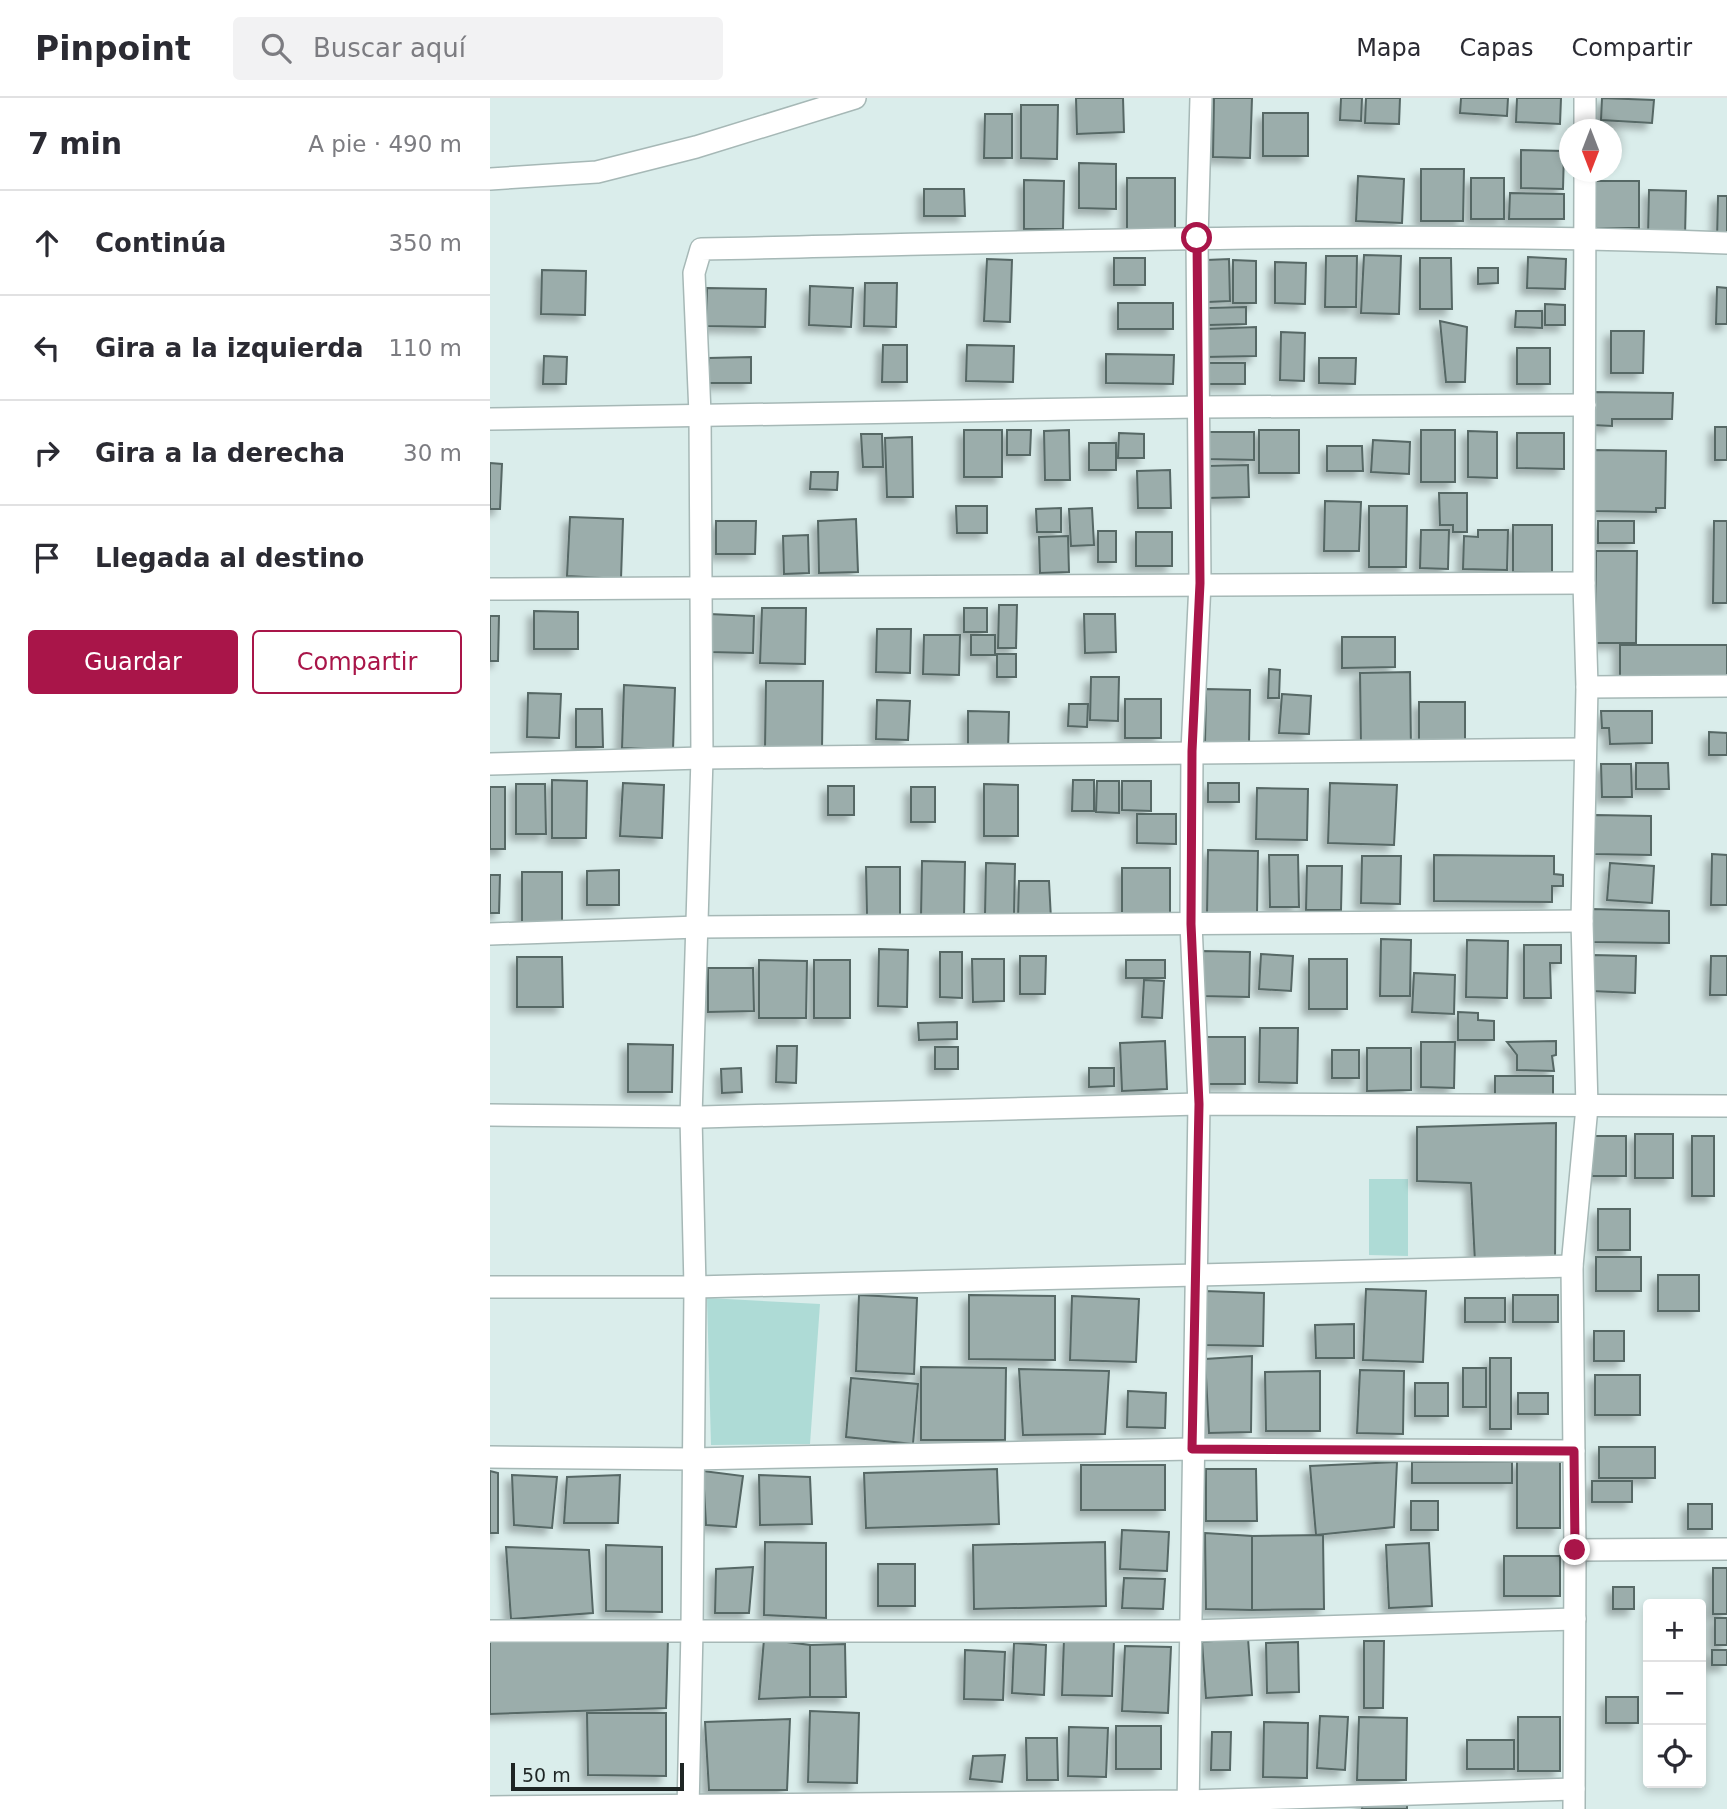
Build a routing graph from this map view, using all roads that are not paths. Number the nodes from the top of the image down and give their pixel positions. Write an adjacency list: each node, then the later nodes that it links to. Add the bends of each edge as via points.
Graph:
1 (855, 98): 5 (street, via 597,172)
2 (1201, 98): 7 (street)
3 (1585, 98): 4 (street)
4 (1585, 119)
5 (490, 179)
6 (1585, 182): 8 (street)
7 (1197, 238): 8 (street); 11 (street); 12 (street, via 701,249 694,273)
8 (1585, 238): 9 (street); 10 (street)
9 (1727, 243)
10 (1585, 405): 11 (street); 15 (street)
11 (1199, 407): 12 (street); 14 (street)
12 (700, 414): 13 (street); 16 (street)
13 (490, 419)
14 (1200, 583): 15 (street); 16 (street); 21 (street)
15 (1584, 583): 19 (street)
16 (702, 588): 17 (street); 22 (street)
17 (490, 589)
18 (1727, 686): 19 (street)
19 (1587, 687): 20 (street)
20 (1584, 749): 21 (street); 24 (street)
21 (1192, 751): 22 (street); 25 (street)
22 (702, 758): 23 (street); 26 (street)
23 (490, 764)
24 (1583, 921): 25 (street); 30 (street)
25 (1191, 924): 26 (street); 28 (street)
26 (698, 927): 27 (street); 32 (street)
27 (490, 934)
28 (1199, 1104): 30 (street); 32 (street); 34 (street)
29 (1727, 1106): 30 (street)
30 (1587, 1107): 33 (street)
31 (490, 1115): 32 (street)
32 (691, 1117): 36 (street)
33 (1572, 1266): 34 (street); 38 (street)
34 (1196, 1276): 36 (street); 37 (street)
35 (490, 1287): 36 (street)
36 (695, 1287): 40 (street)
37 (1192, 1449): 38 (street); 40 (street); 46 (street)
38 (1574, 1451): 42 (street)
39 (490, 1457): 40 (street)
40 (692, 1459): 44 (street)
41 (1727, 1549): 42 (street)
42 (1575, 1550): 43 (street)
43 (1575, 1619): 46 (street); 47 (street)
44 (692, 1630): 45 (street); 46 (street); 50 (street)
45 (490, 1631)
46 (1190, 1631): 48 (street)
47 (1574, 1799): 48 (street)
48 (1188, 1805): 50 (street)
49 (490, 1807): 50 (street)
50 (689, 1807)

